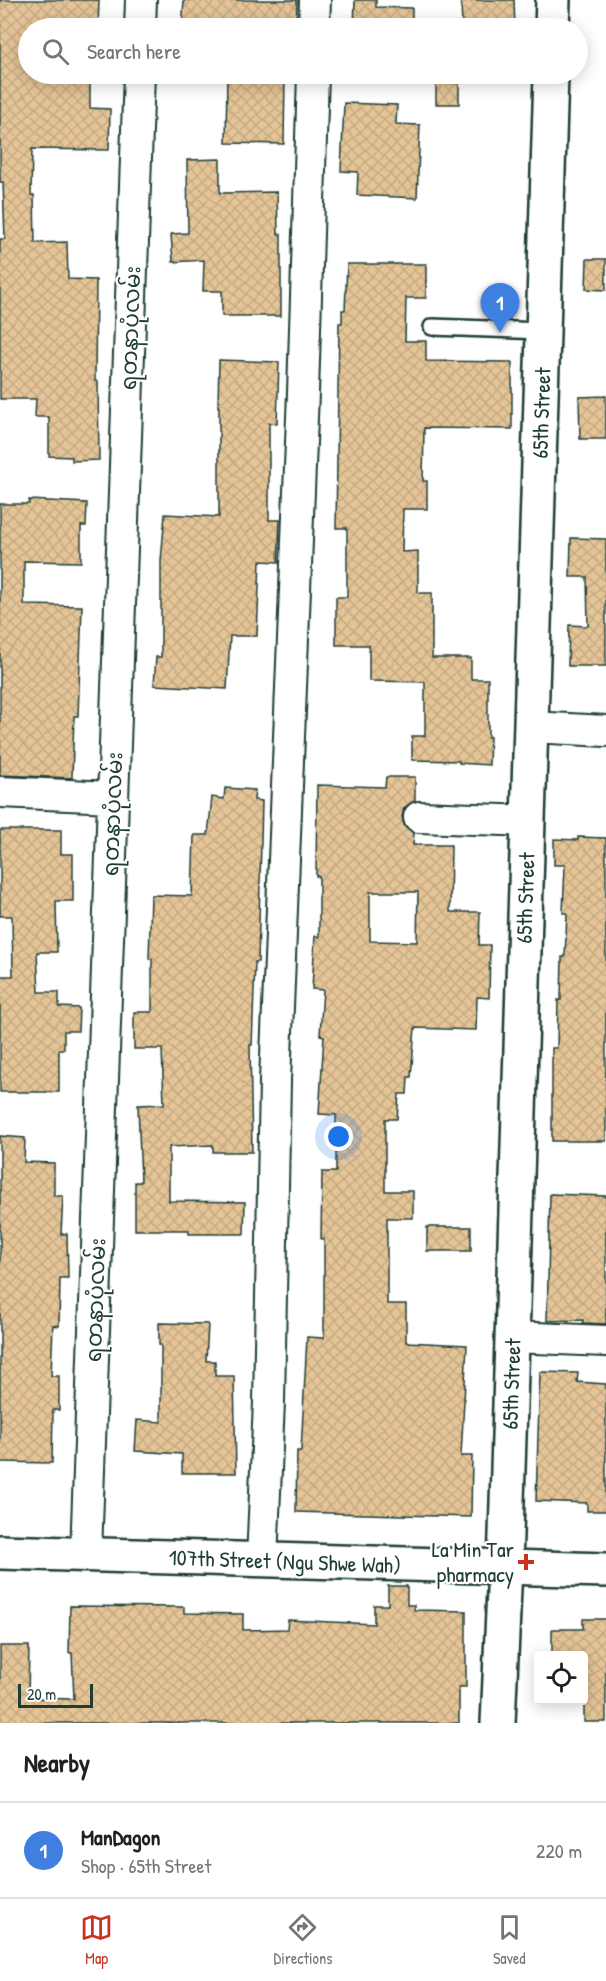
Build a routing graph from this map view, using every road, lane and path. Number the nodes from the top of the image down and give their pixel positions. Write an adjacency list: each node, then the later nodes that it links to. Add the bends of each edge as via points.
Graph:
1 (141, 0): 4 (street)
2 (315, 0): 5 (street)
3 (553, 0): 6 (street)
4 (140, 18)
5 (314, 18)
6 (552, 18)
7 (139, 84): 15 (street, ရတနာပုံလမ်း)
8 (313, 84): 22 (street, via 275,1081)
9 (551, 84): 11 (street, 65th Street)
10 (432, 327): 11 (lane)
11 (543, 331): 12 (street, 65th Street)
12 (531, 727): 13 (street); 17 (street, 65th Street)
13 (606, 731)
14 (0, 792): 15 (street)
15 (113, 797): 21 (street, ရတနာပုံလမ်း)
16 (418, 817): 17 (street)
17 (528, 820): 18 (street, 65th Street)
18 (512, 1337): 19 (street); 23 (street, 65th Street)
19 (606, 1341)
20 (0, 1552): 21 (street, 107th Street (Ngu Shwe Wah))
21 (86, 1554): 22 (street, 107th Street (Ngu Shwe Wah))
22 (262, 1560): 23 (street, 107th Street (Ngu Shwe Wah))
23 (505, 1567): 24 (street, 107th Street (Ngu Shwe Wah)); 25 (street, 65th Street)
24 (606, 1570)
25 (498, 1723)

